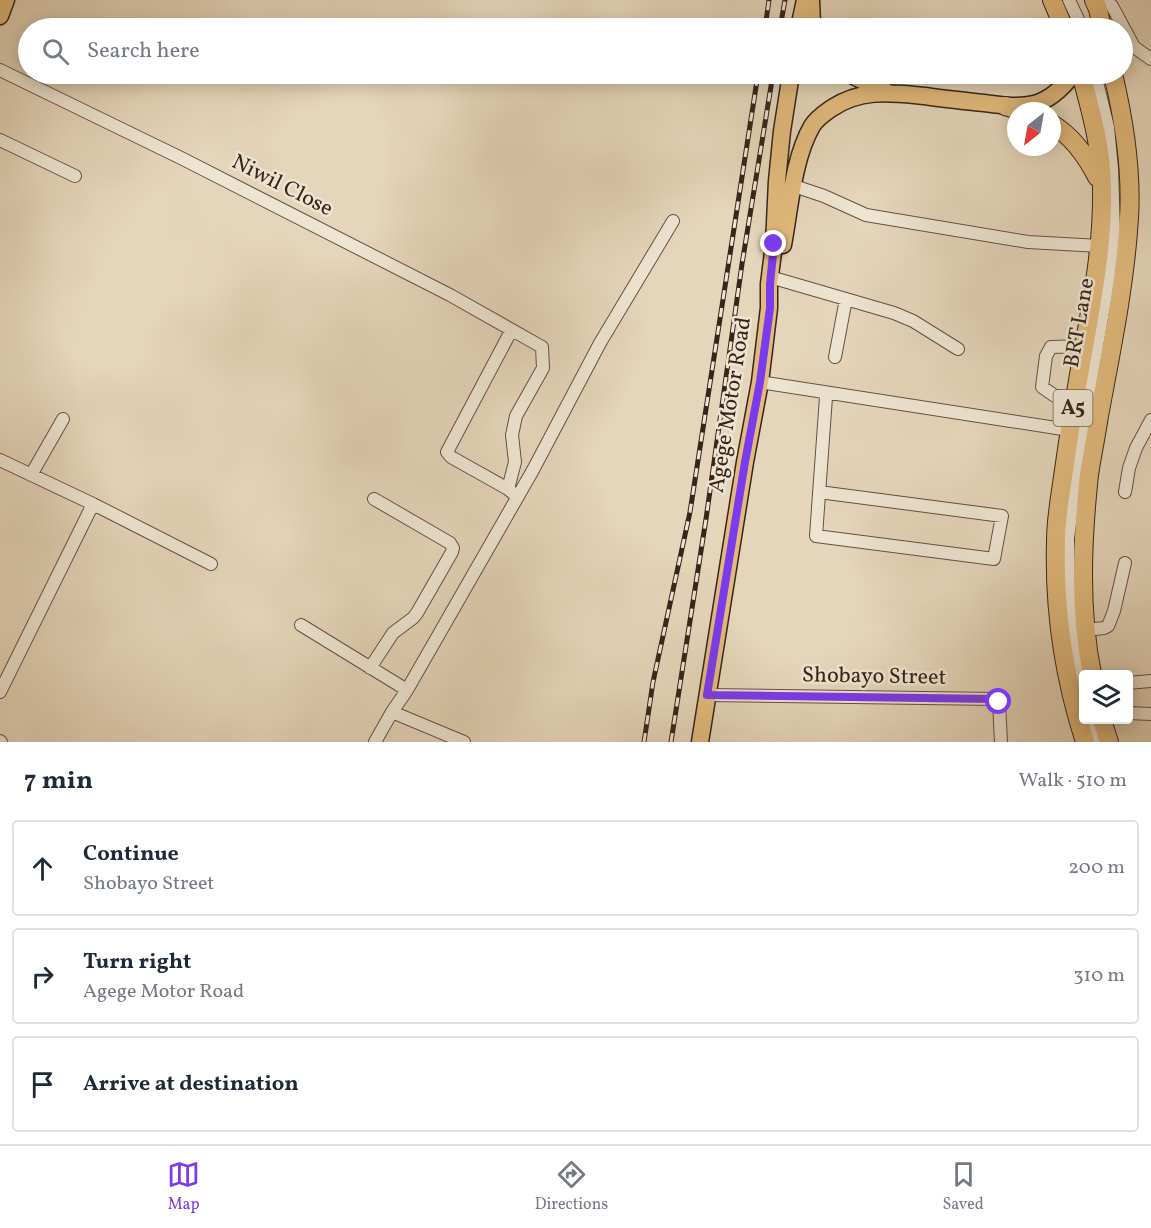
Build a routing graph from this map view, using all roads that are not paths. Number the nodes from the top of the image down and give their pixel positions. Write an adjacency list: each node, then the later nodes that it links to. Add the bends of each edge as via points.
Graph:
1 (6, 0): 7 (main road)
2 (805, 0): 8 (main road)
3 (811, 0): 9 (main road)
4 (1052, 0): 10 (highway)
5 (1070, 0): 11 (street)
6 (1099, 3): 12 (main road); 13 (highway); 14 (street, via 1112,6)
7 (0, 16)
8 (800, 18)
9 (812, 18)
10 (1060, 18)
11 (1078, 18)
12 (1096, 18)
13 (1101, 18)
14 (1118, 18)
15 (1133, 45): 16 (street)
16 (1151, 59)
17 (0, 70): 18 (street, Niwil Close)
18 (18, 79)
19 (29, 84): 39 (street, Niwil Close, via 450,295)
20 (789, 84): 38 (main road, Agege Motor Road, via 777,181)
21 (871, 84): 26 (main road)
22 (1064, 84): 27 (main road)
23 (1084, 84): 33 (highway, A5, via 1093,118)
24 (1097, 84): 61 (street, BRT Lane, via 1108,127 1114,230 1068,538 1069,582)
25 (1115, 84): 59 (highway, A5, via 1129,172 1129,216 1124,276 1089,473 1084,537)
26 (888, 92): 28 (main road); 32 (main road, via 851,98 814,123 804,142)
27 (1039, 102)
28 (1007, 107)
29 (1061, 131): 33 (highway, via 1080,148)
30 (0, 140): 31 (street)
31 (75, 176)
32 (794, 186): 35 (street, via 866,214 1028,242); 36 (main road)
33 (1102, 191): 35 (highway, A5)
34 (673, 221): 53 (street)
35 (1100, 246): 40 (highway, A5)
36 (777, 279): 37 (street); 38 (main road)
37 (846, 299): 41 (street, via 904,317); 42 (street)
38 (770, 308): 43 (main road, Agege Motor Road)
39 (511, 330): 53 (street, Niwil Close, via 542,346 543,368 516,416 512,435); 53 (street, via 447,452)
40 (1084, 346): 45 (highway, A5); 45 (street, via 1051,347 1046,356 1042,387 1055,396)
41 (958, 349)
42 (836, 357)
43 (760, 382): 44 (street); 67 (main road, Agege Motor Road)
44 (827, 393): 48 (street); 51 (street)
45 (1075, 398): 48 (highway, A5)
46 (63, 419): 50 (street)
47 (1151, 420): 52 (street, via 1136,448)
48 (1069, 430): 77 (highway, A5, via 1056,540 1057,589 1071,694)
49 (0, 460): 50 (street)
50 (31, 475): 55 (street)
51 (819, 492): 51 (street, via 816,536 994,559 1002,516)
52 (1125, 492)
53 (513, 493): 65 (street)
54 (374, 499): 60 (street, via 453,548 417,613 393,633)
55 (93, 504): 57 (street); 66 (street)
56 (1125, 563): 59 (street, via 1108,626)
57 (212, 564)
58 (301, 625): 60 (street)
59 (1086, 630): 62 (highway, A5)
60 (370, 668): 65 (street)
61 (1081, 670)
62 (1091, 670)
63 (1151, 681): 64 (street)
64 (1133, 683)
65 (407, 690): 68 (street)
66 (0, 692)
67 (707, 695): 75 (main road, Agege Motor Road); 76 (street, Shobayo Street, via 995,699 999,702)
68 (392, 712): 73 (street); 74 (street)
69 (1133, 713): 70 (street)
70 (1151, 714)
71 (1092, 724): 78 (street)
72 (1103, 724): 79 (highway)
73 (375, 742)
74 (464, 742)
75 (700, 742)
76 (1001, 742)
77 (1085, 742)
78 (1098, 742)
79 (1109, 742)

